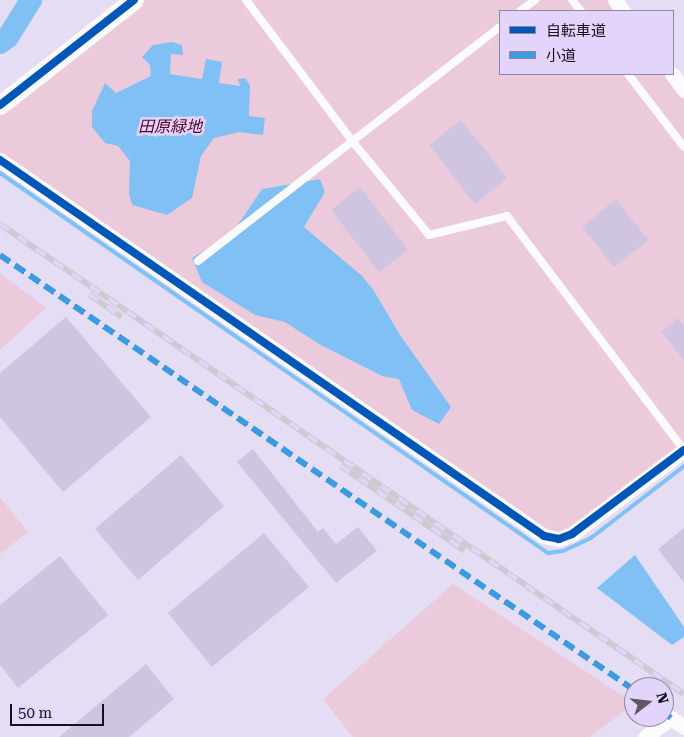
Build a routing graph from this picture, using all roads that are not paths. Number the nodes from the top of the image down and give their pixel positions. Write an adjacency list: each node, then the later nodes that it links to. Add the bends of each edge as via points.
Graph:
1 (134, 0): 9 (street)
2 (246, 0): 10 (lane)
3 (535, 0): 4 (lane)
4 (521, 10)
5 (499, 28): 10 (lane)
6 (629, 75): 11 (lane)
7 (673, 75): 8 (street)
8 (684, 90)
9 (0, 105)
10 (353, 142): 13 (lane); 14 (lane, via 429,236 507,216)
11 (684, 147)
12 (0, 160): 14 (street, via 544,536 559,539 572,534)
13 (198, 261)
14 (684, 450)
15 (684, 727): 16 (street, via 670,718)
16 (645, 737)

